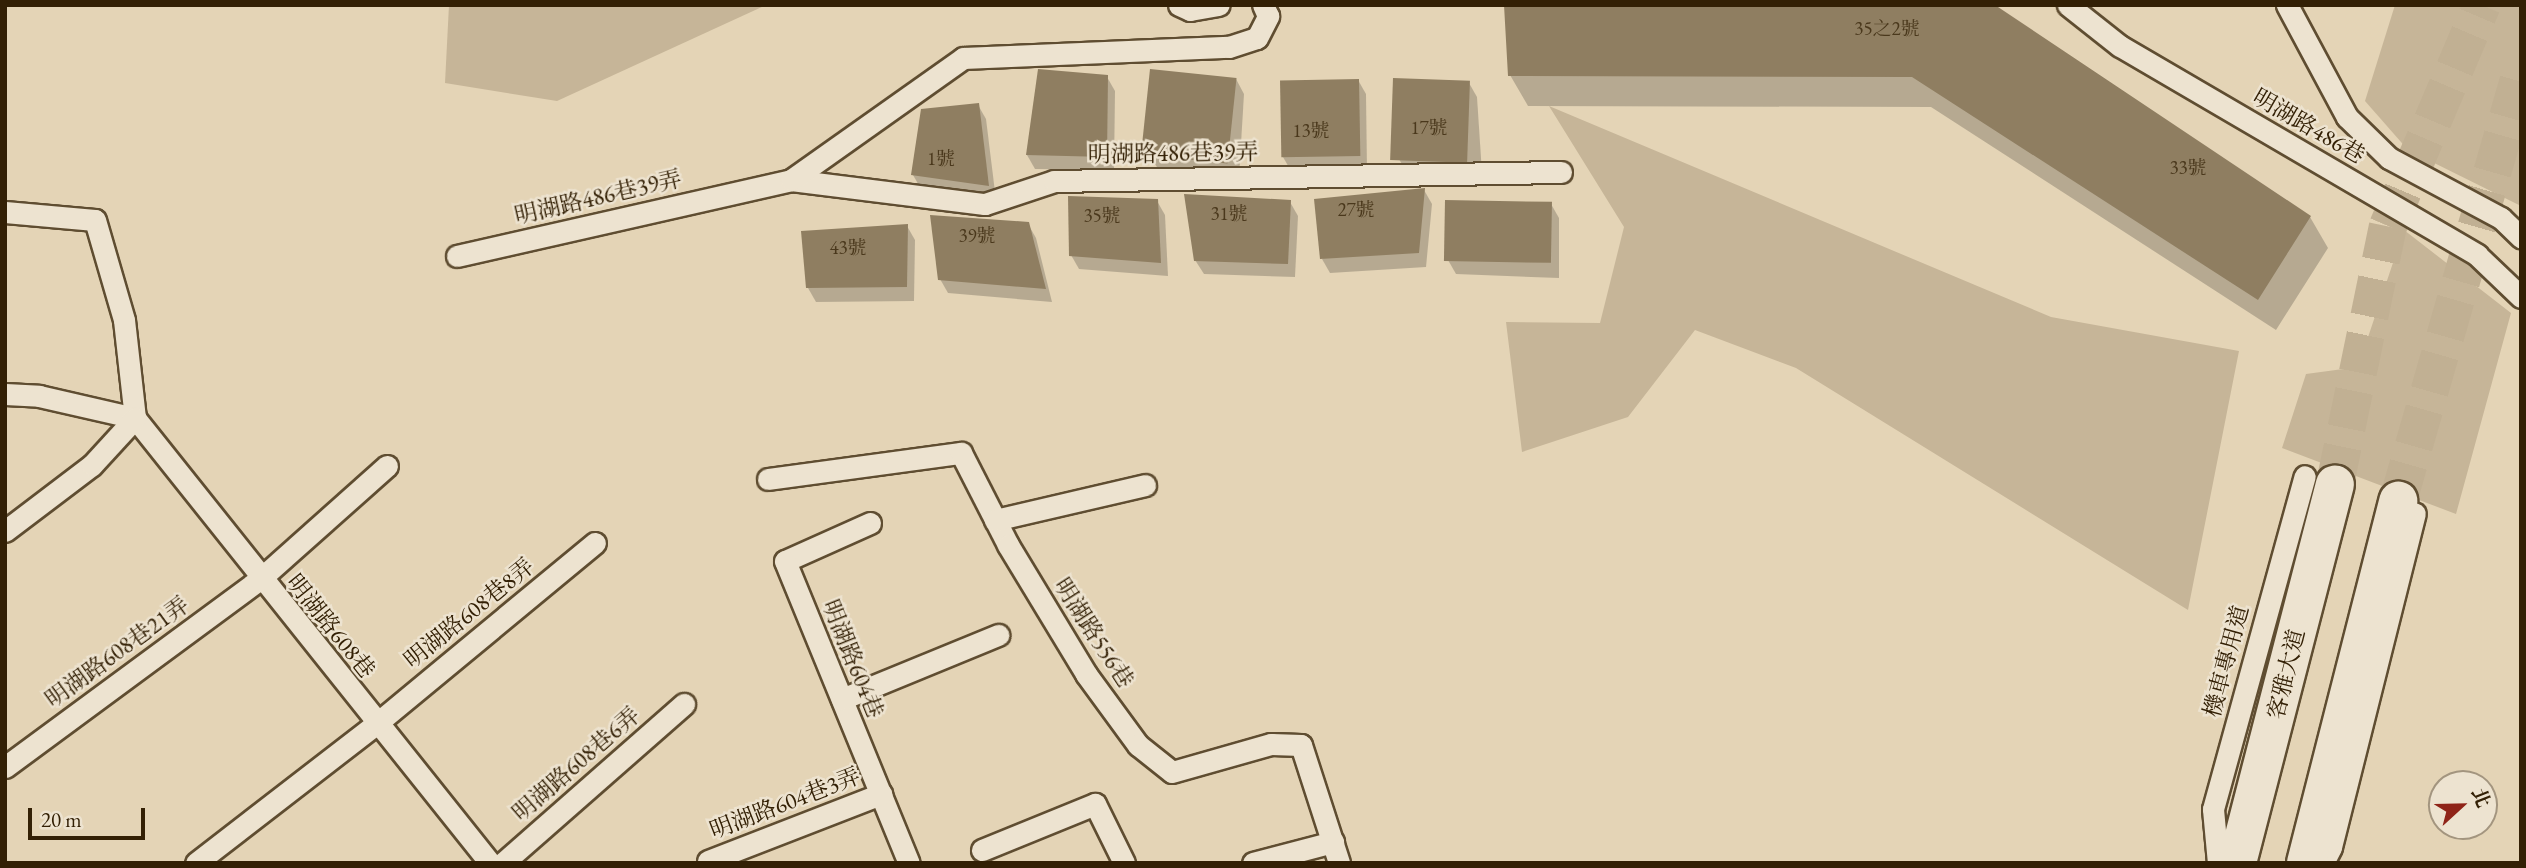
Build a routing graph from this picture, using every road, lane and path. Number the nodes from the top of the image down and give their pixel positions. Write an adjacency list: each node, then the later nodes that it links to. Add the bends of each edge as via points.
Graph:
1 (1179, 5): 2 (lane, via 1190,10)
2 (1219, 5)
3 (1263, 5): 7 (lane, 明湖路486巷39弄, via 1268,16 1257,38 1229,47 963,58)
4 (2068, 5): 11 (lane, 明湖路486巷, via 2120,46 2477,255)
5 (2287, 5): 9 (lane, via 2347,117 2389,158 2501,218)
6 (1561, 172): 7 (lane, 明湖路486巷39弄, via 1054,181 985,204)
7 (791, 180): 10 (lane, 明湖路486巷39弄)
8 (5, 212): 13 (lane, via 95,220 124,320)
9 (2521, 237)
10 (457, 256)
11 (2521, 297)
12 (5, 394): 13 (lane, via 39,396)
13 (135, 418): 21 (lane, via 92,465); 23 (lane, 明湖路608巷)
14 (387, 466): 23 (lane, 明湖路608巷21弄)
15 (768, 479): 19 (lane, 明湖路556巷, via 961,453)
16 (2320, 480): 40 (lane, 機車專用道, via 2213,809); 41 (street, 客雅大道)
17 (1145, 485): 19 (lane)
18 (2406, 507): 42 (street); 43 (lane, via 2331,847)
19 (995, 520): 30 (lane, 明湖路556巷, via 1086,674 1138,745 1172,772 1271,744 1301,746)
20 (870, 523): 25 (lane, 明湖路604巷, via 785,561)
21 (5, 531)
22 (595, 543): 27 (lane, 明湖路608巷8弄)
23 (260, 579): 27 (lane, 明湖路608巷); 28 (lane, 明湖路608巷21弄)
24 (998, 635): 25 (lane)
25 (842, 699): 29 (lane, 明湖路604巷)
26 (684, 704): 35 (lane, 明湖路608巷6弄)
27 (376, 724): 33 (lane, 明湖路608巷8弄); 34 (lane, 明湖路608巷)
28 (5, 767)
29 (881, 794): 32 (lane, 明湖路604巷3弄); 36 (lane, 明湖路604巷)
30 (1333, 842): 38 (lane); 39 (lane, 明湖路556巷)
31 (982, 850): 37 (lane, via 1095,804)
32 (708, 861)
33 (196, 863)
34 (490, 863)
35 (503, 863)
36 (909, 863)
37 (1124, 863)
38 (1253, 863)
39 (1339, 863)
40 (2218, 863)
41 (2237, 863)
42 (2306, 863)
43 (2323, 863)

